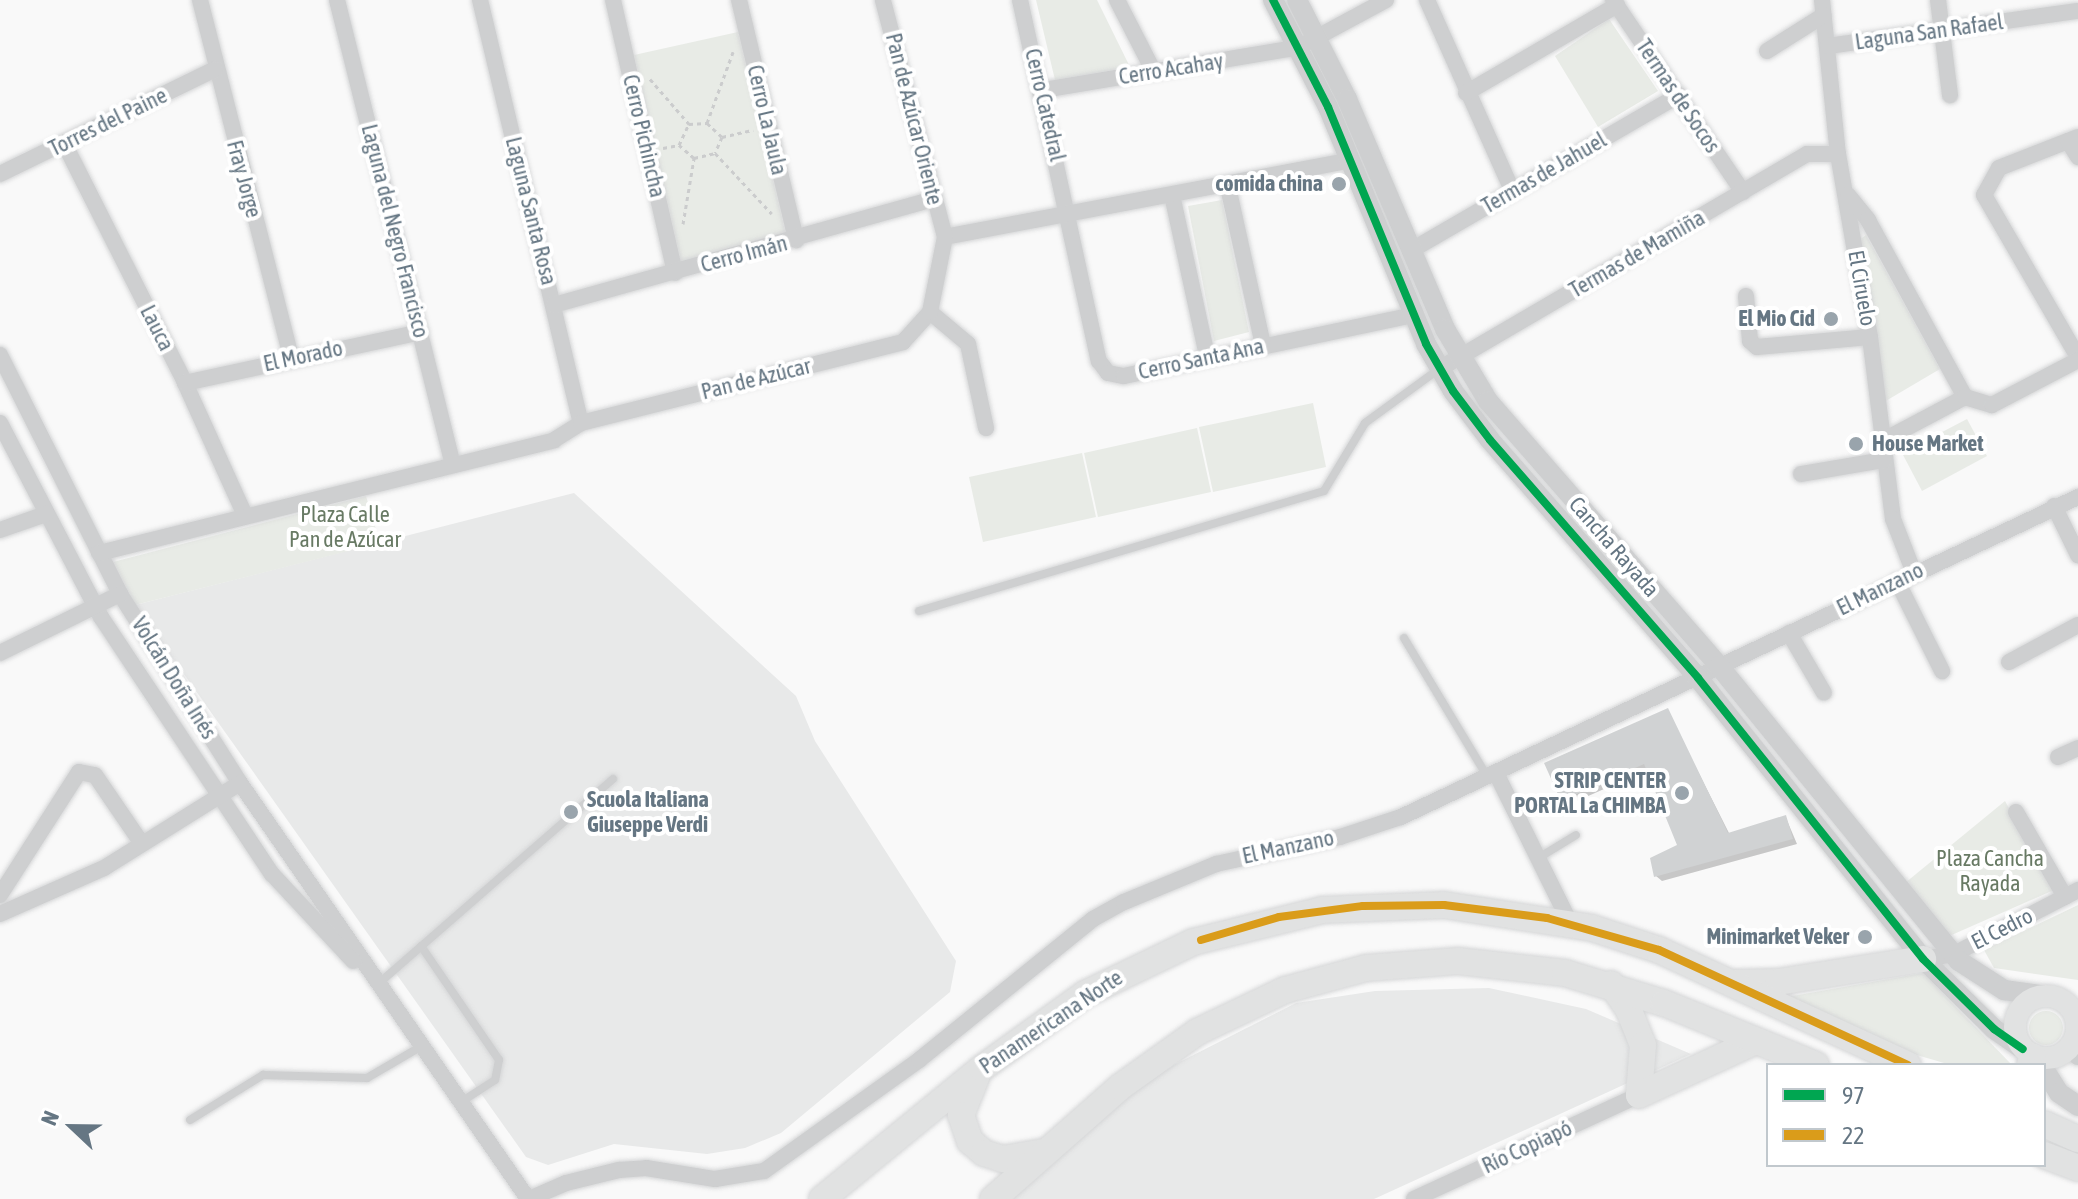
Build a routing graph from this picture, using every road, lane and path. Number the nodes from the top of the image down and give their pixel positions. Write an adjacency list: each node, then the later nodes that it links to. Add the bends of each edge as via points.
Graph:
1 (200, 0): 24 (street, Fray Jorge)
2 (337, 0): 58 (street, Laguna del Negro Francisco)
3 (480, 0): 55 (street, Laguna Santa Rosa)
4 (613, 0): 22 (street, Cerro Pichincha)
5 (739, 0): 17 (street, Cerro La Jaula)
6 (883, 0): 47 (street, Pan de Azúcar Oriente)
7 (1020, 0): 26 (street, Cerro Catedral)
8 (1117, 0): 25 (street)
9 (1273, 0): 21 (street, Cancha Rayada)
10 (1297, 0): 19 (street, Cancha Rayada)
11 (1386, 0): 19 (street, Cerro Acahay)
12 (1427, 0): 27 (street)
13 (1938, 0): 18 (street)
14 (1615, 2): 27 (street); 28 (street, Termas de Socos)
15 (1823, 8): 20 (street, El Ciruelo); 23 (street)
16 (2078, 11): 18 (street, Laguna San Rafael)
17 (744, 22): 30 (path); 32 (street, Cerro La Jaula)
18 (1942, 31): 20 (street, Laguna San Rafael); 29 (street)
19 (1319, 40): 21 (street, Cerro Acahay); 52 (street, Cancha Rayada)
20 (1828, 46): 37 (street, El Ciruelo)
21 (1299, 47): 25 (street, Cerro Acahay); 40 (street, Cancha Rayada)
22 (624, 49): 31 (path); 53 (street, Cerro Pichincha)
23 (1767, 51)
24 (215, 69): 35 (street, Torres del Paine); 64 (street, Fray Jorge)
25 (1154, 72): 26 (street, Cerro Acahay)
26 (1043, 90): 48 (street, Cerro Catedral)
27 (1466, 93): 43 (street)
28 (1679, 95): 43 (street, Termas de Jahuel); 44 (street, Termas de Socos)
29 (1950, 95)
30 (707, 123): 31 (path); 33 (path)
31 (689, 124): 39 (path, via 679,145)
32 (769, 126): 33 (path); 51 (street, Cerro La Jaula)
33 (722, 137): 36 (path)
34 (2073, 139): 38 (street); 65 (street, via 1999,168 1984,195)
35 (64, 143): 41 (street, Torres del Paine); 67 (street, Lauca)
36 (715, 153): 39 (path); 51 (path)
37 (1838, 154): 44 (street, Termas de Mamiña, via 1807,154); 46 (street, El Ciruelo)
38 (2078, 157)
39 (694, 158): 49 (path)
40 (1349, 161): 42 (street); 57 (street, Cancha Rayada)
41 (0, 174)
42 (1228, 187): 45 (street); 60 (street)
43 (1512, 190): 52 (street, Termas de Jahuel)
44 (1743, 192): 63 (street, Termas de Mamiña)
45 (1172, 195): 48 (street); 62 (street)
46 (1848, 195): 59 (street, El Ciruelo); 68 (street, via 1868,220)
47 (933, 199): 50 (street, Pan de Azúcar Oriente); 51 (street, Cerro Imán)
48 (1070, 211): 50 (street); 62 (street, Cerro Santa Ana, via 1102,368 1124,376)
49 (682, 230)
50 (945, 237): 56 (street)
51 (796, 240): 53 (street, Cerro Imán)
52 (1410, 251): 63 (street, Cancha Rayada)
53 (675, 273): 55 (street, Cerro Imán)
54 (1746, 296): 59 (street, via 1750,341 1757,347)
55 (554, 305): 70 (street, Laguna Santa Rosa)
56 (930, 312): 70 (street, Pan de Azúcar, via 903,342); 71 (street, via 968,344)
57 (1413, 315): 60 (street, Cerro Santa Ana); 66 (street, Cancha Rayada)
58 (421, 332): 64 (street, El Morado); 74 (street, Laguna del Negro Francisco)
59 (1870, 337): 72 (street, El Ciruelo)
60 (1263, 345): 62 (street, Cerro Santa Ana)
61 (0, 355): 81 (street, Volcán Doña Inés)
62 (1207, 356)
63 (1460, 357): 66 (street, Termas de Mamiña); 93 (street, Cancha Rayada, via 1510,429)
64 (291, 358): 67 (street, El Morado)
65 (2078, 358): 68 (street, via 1992,405)
66 (1439, 369): 87 (lane, via 1365,423 1324,491); 95 (street, Cancha Rayada, via 1490,440)
67 (185, 383): 79 (street, Lauca)
68 (1965, 397): 72 (street)
69 (0, 423): 78 (street, Volcán Doña Inés)
70 (581, 423): 74 (street, Pan de Azúcar, via 554,440)
71 (986, 428)
72 (1882, 441): 73 (street, El Ciruelo)
73 (1884, 460): 75 (street); 83 (street, El Ciruelo, via 1893,519)
74 (452, 462): 79 (street, Pan de Azúcar)
75 (1801, 474)
76 (2078, 497): 77 (street, El Manzano)
77 (2054, 506): 82 (street); 83 (street, El Manzano)
78 (46, 514): 80 (street); 86 (street, Volcán Doña Inés)
79 (245, 515): 81 (street, Pan de Azúcar)
80 (0, 530)
81 (99, 553): 85 (street, Volcán Doña Inés)
82 (2078, 555)
83 (1914, 573): 84 (street, El Manzano)
84 (1897, 581): 89 (street, El Manzano); 94 (street)
85 (120, 594): 86 (street); 101 (street, Volcán Doña Inés)
86 (95, 607): 91 (street); 102 (street, Volcán Doña Inés)
87 (919, 611)
88 (2078, 625): 92 (street)
89 (1789, 633): 93 (street, El Manzano); 96 (street)
90 (1404, 638): 99 (lane)
91 (0, 653)
92 (2009, 662)
93 (1719, 666): 95 (street, El Manzano); 112 (street, Cancha Rayada)
94 (1942, 671)
95 (1698, 678): 99 (street, El Manzano); 113 (street, Cancha Rayada)
96 (1824, 693)
97 (2078, 748): 98 (street)
98 (2058, 757)
99 (1492, 775): 106 (street); 135 (street, El Manzano, via 1371,828 1216,864 1124,902 1093,919 919,1060 764,1171 715,1179 646,1168 619,1170)
100 (613, 779): 111 (lane)
101 (240, 783): 102 (street); 114 (street, Volcán Doña Inés)
102 (220, 796): 105 (street); 114 (street, Volcán Doña Inés, via 291,897)
103 (2016, 812): 107 (street)
104 (1576, 835): 106 (lane)
105 (142, 844): 108 (street, via 95,775 79,772); 109 (street, via 104,868)
106 (1540, 857): 110 (street)
107 (2071, 894): 112 (street, El Cedro)
108 (0, 895)
109 (0, 914)
110 (1570, 923): 116 (highway, Panamericana Norte, via 1659,950); 124 (highway, Panamericana Norte, via 1417,904 1322,910 1258,922 1127,970)
111 (421, 946): 114 (lane); 127 (lane, via 499,1060 495,1080)
112 (1954, 954): 113 (street, El Cedro); 117 (street, Cancha Rayada, via 1996,987)
113 (1923, 959): 116 (highway); 121 (street, Cancha Rayada, via 1994,1029)
114 (377, 984): 120 (street, Volcán Doña Inés)
115 (1611, 984): 119 (highway); 126 (highway, via 1643,1045); 132 (highway, via 1524,966 1447,961 1388,965 1308,982 1217,1020 1177,1045)
116 (1733, 984): 123 (highway, Panamericana Norte)
117 (2060, 998): 118 (main road, via 2070,1007); 121 (main road, via 2030,1001 2018,1014 2015,1032)
118 (2077, 1039): 121 (main road, via 2062,1054)
119 (1756, 1041): 122 (highway); 126 (highway)
120 (422, 1045): 127 (street, Volcán Doña Inés); 129 (lane, via 353,1081 263,1075)
121 (2035, 1060)
122 (1811, 1063)
123 (1904, 1063)
124 (982, 1068): 132 (highway, via 962,1106 970,1141 1003,1159); 136 (highway, Panamericana Norte)
125 (2046, 1075): 128 (street, Cancha Rayada)
126 (1639, 1095): 138 (street, Río Copiapó)
127 (463, 1101): 135 (street, Volcán Doña Inés)
128 (2078, 1106)
129 (190, 1120)
130 (2046, 1125): 131 (highway)
131 (2078, 1139)
132 (1046, 1151): 137 (highway)
133 (2046, 1156): 134 (highway)
134 (2078, 1168)
135 (528, 1199)
136 (822, 1199)
137 (993, 1199)
138 (1414, 1199)

